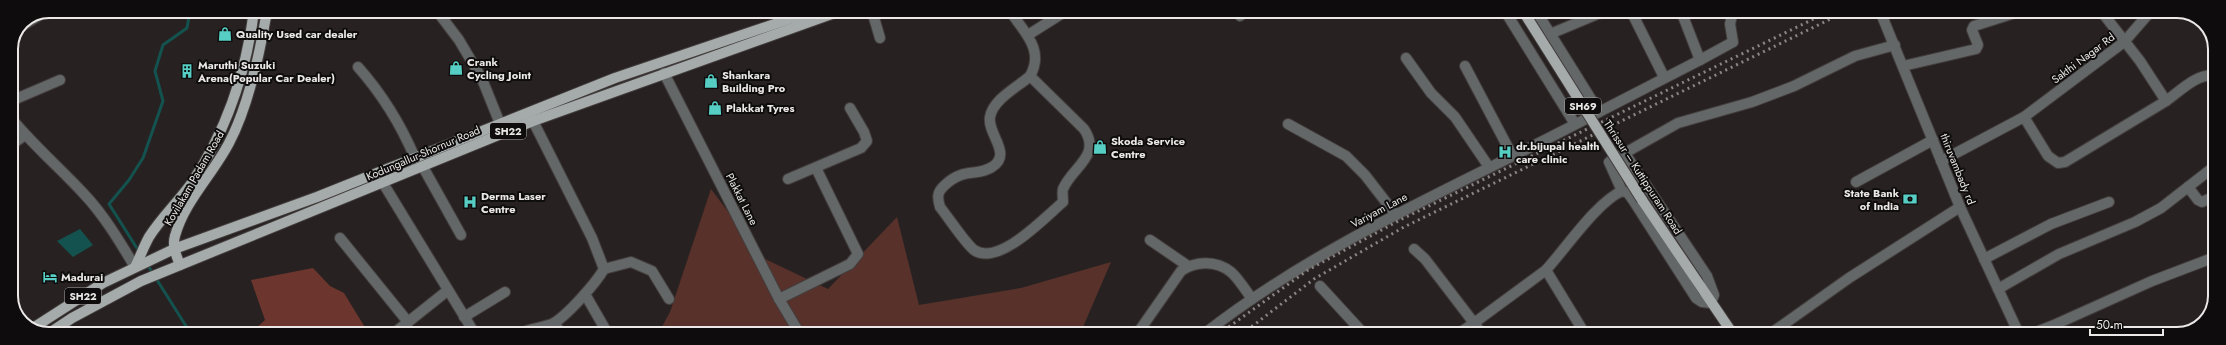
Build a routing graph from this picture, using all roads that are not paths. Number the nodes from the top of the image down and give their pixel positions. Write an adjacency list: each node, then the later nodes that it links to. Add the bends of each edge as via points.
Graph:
1 (253, 18): 72 (main road, Kovilakam Padam Road, via 251,39 225,122 190,185 150,236)
2 (266, 18): 69 (main road, Kovilakam Padam Road, via 254,73 230,143 180,223 175,234)
3 (442, 18): 44 (street, via 482,78)
4 (792, 18): 44 (main road, Kodungallur-Shornur Road / SH22, via 615,78)
5 (820, 18): 30 (main road, Kodungallur-Shornur Road / SH22)
6 (874, 18): 22 (street)
7 (1015, 18): 21 (street)
8 (1055, 18): 21 (street)
9 (1509, 18): 42 (street)
10 (1527, 18): 86 (main road, Thrissur – Kuttippuram Road / SH69, bridge, via 1642,200)
11 (1540, 18): 20 (street)
12 (1588, 18): 20 (street)
13 (1634, 18): 33 (street)
14 (1684, 18): 26 (street)
15 (1732, 18): 26 (street, Variyam Lane, via 1730,24 1733,42)
16 (1883, 18): 24 (street, thiruvambady rd)
17 (1999, 18): 28 (street, via 1974,26 1972,30 1978,46 1976,49)
18 (2106, 18): 23 (street)
19 (2145, 18): 23 (street, Sakthi Nagar Rd)
20 (1550, 34): 38 (street)
21 (1028, 35): 31 (street, via 1036,55 1036,66)
22 (880, 38)
23 (2124, 42): 36 (street, via 2140,61); 39 (street, Sakthi Nagar Rd)
24 (1895, 45): 28 (street, thiruvambady rd); 48 (street, via 1855,56 1794,86 1752,102 1678,124)
25 (1406, 58): 53 (street, via 1431,93 1456,117)
26 (1700, 60): 33 (street, Variyam Lane)
27 (1465, 66): 49 (street)
28 (1903, 66): 47 (street, thiruvambady rd)
29 (358, 67): 50 (street, via 379,91)
30 (664, 73): 40 (main road, Kodungallur-Shornur Road / SH22); 84 (street, Plakkat Lane)
31 (1030, 76): 31 (street, via 1084,129 1090,137 1090,146 1087,155 1063,189 1063,202 1003,251 991,254 974,250 940,206 937,198 939,190 954,177 992,167 999,160 1001,150 992,130 990,116 1003,98)
32 (2208, 76): 36 (street, via 2193,82)
33 (1664, 77): 38 (street, Variyam Lane)
34 (60, 80): 35 (street)
35 (18, 98)
36 (2166, 101): 39 (street, via 2058,164 2048,156)
37 (850, 108): 54 (street, via 867,141 861,148)
38 (1599, 112): 42 (street, Variyam Lane)
39 (2024, 117): 51 (street, Sakthi Nagar Rd)
40 (533, 121): 44 (main road, Kodungallur-Shornur Road / SH22); 75 (street, via 592,238)
41 (1288, 124): 64 (street, via 1346,156)
42 (1575, 124): 49 (street, Variyam Lane)
43 (18, 126): 45 (street)
44 (502, 128): 50 (main road, Kodungallur-Shornur Road / SH22); 52 (main road, Kodungallur-Shornur Road / SH22)
45 (25, 135): 46 (street); 72 (street, via 85,195)
46 (18, 140)
47 (1933, 140): 51 (street, thiruvambady rd); 57 (street)
48 (1624, 152): 60 (street, via 1610,162); 86 (street, via 1707,276 1714,295)
49 (1512, 155): 53 (street, Variyam Lane)
50 (415, 158): 69 (main road, Kodungallur-Shornur Road / SH22)
51 (1941, 161): 63 (street, thiruvambady rd)
52 (423, 167): 58 (main road, Kodungallur-Shornur Road / SH22); 65 (street)
53 (1489, 167): 64 (street, Variyam Lane)
54 (816, 168): 56 (street); 84 (street, via 858,254 850,264)
55 (2208, 171): 59 (street)
56 (788, 180)
57 (1856, 182)
58 (383, 183): 73 (main road, Kodungallur-Shornur Road / SH22); 80 (street)
59 (2188, 187): 61 (street, via 2198,200 2202,202); 79 (street, via 2161,208 2135,222 2059,254)
60 (1622, 191): 76 (street, via 1597,210); 86 (street, via 1633,200 1689,289 1702,302)
61 (2208, 199)
62 (2109, 202): 70 (street, via 2051,224)
63 (1960, 207): 70 (street, thiruvambady rd); 106 (street, via 1848,278)
64 (1396, 214): 85 (street, Variyam Lane, via 1324,254)
65 (461, 235)
66 (340, 238): 88 (street)
67 (1150, 240): 74 (street)
68 (1414, 249): 89 (street, via 1425,259)
69 (174, 250): 72 (main road, Kodungallur-Shornur Road / SH22); 73 (main road, Kovilakam Padam Road)
70 (1984, 259): 79 (street, thiruvambady rd)
71 (2208, 260): 108 (street, via 2152,280)
72 (136, 265): 77 (main road); 91 (main road, SH22)
73 (180, 265): 77 (main road, Kodungallur-Shornur Road / SH22)
74 (1188, 266): 85 (street, via 1203,262 1230,272); 99 (street, via 1181,271)
75 (604, 269): 82 (street); 83 (street, via 631,262 652,271)
76 (1546, 270): 89 (street); 104 (street)
77 (143, 281): 92 (main road, Kodungallur-Shornur Road / SH22)
78 (1320, 286): 101 (street)
79 (1998, 290): 107 (street, thiruvambady rd)
80 (448, 291): 87 (street); 88 (street)
81 (504, 292): 87 (street)
82 (584, 294): 90 (street); 97 (street)
83 (669, 299)
84 (779, 299): 98 (street, Plakkat Lane)
85 (1252, 299): 100 (street, Variyam Lane)
86 (1711, 303): 105 (main road, Thrissur – Kuttippuram Road / SH69)
87 (464, 317): 94 (street)
88 (408, 322): 93 (street)
89 (1474, 322): 102 (street); 103 (street)
90 (554, 323): 95 (street); 96 (street)
91 (38, 325)
92 (58, 327)
93 (402, 327)
94 (470, 327)
95 (536, 327)
96 (557, 327)
97 (604, 327)
98 (796, 327)
99 (1142, 327)
100 (1214, 327)
101 (1358, 327)
102 (1467, 327)
103 (1477, 327)
104 (1581, 327)
105 (1728, 327)
106 (1780, 327)
107 (2016, 327)
108 (2047, 327)

